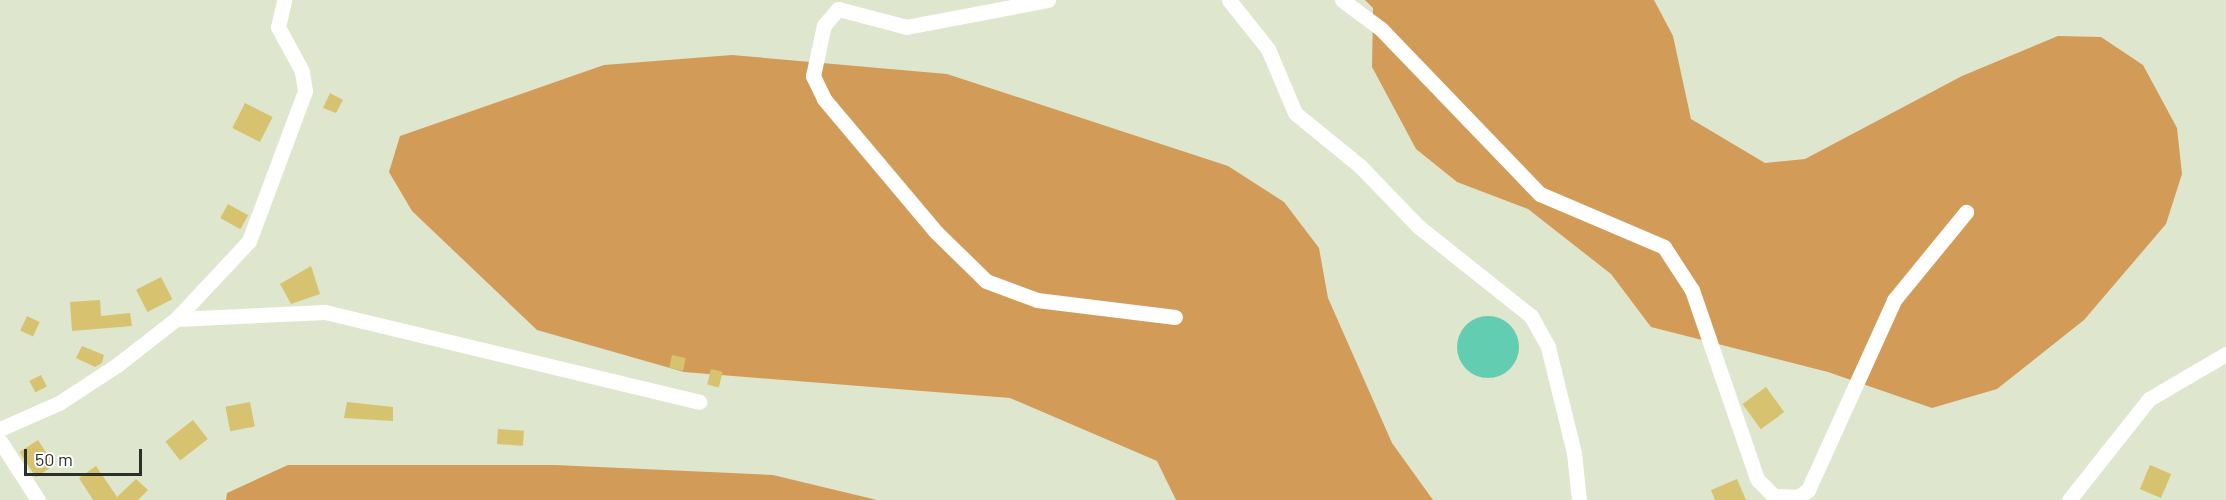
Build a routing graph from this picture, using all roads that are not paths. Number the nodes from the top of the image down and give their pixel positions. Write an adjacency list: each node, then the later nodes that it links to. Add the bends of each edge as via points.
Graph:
1 (284, 0): 7 (street, via 278,27 302,71 305,91 249,242)
2 (1048, 0): 6 (street, via 907,27 838,9 824,25 813,76 824,99 936,232 986,280 1037,300)
3 (1228, 0): 13 (street, via 1268,49 1295,112 1360,166 1419,227 1531,316 1548,347)
4 (1342, 0): 5 (street, via 1381,29 1540,194 1664,247 1692,290 1757,479 1774,496 1798,497 1808,490 1894,300)
5 (1966, 213)
6 (1175, 317)
7 (176, 319): 9 (street, via 325,312); 10 (street, via 59,403)
8 (2226, 354): 14 (street, via 2149,399)
9 (699, 402)
10 (0, 429)
11 (0, 441): 12 (street)
12 (38, 500)
13 (1579, 500)
14 (2069, 500)

